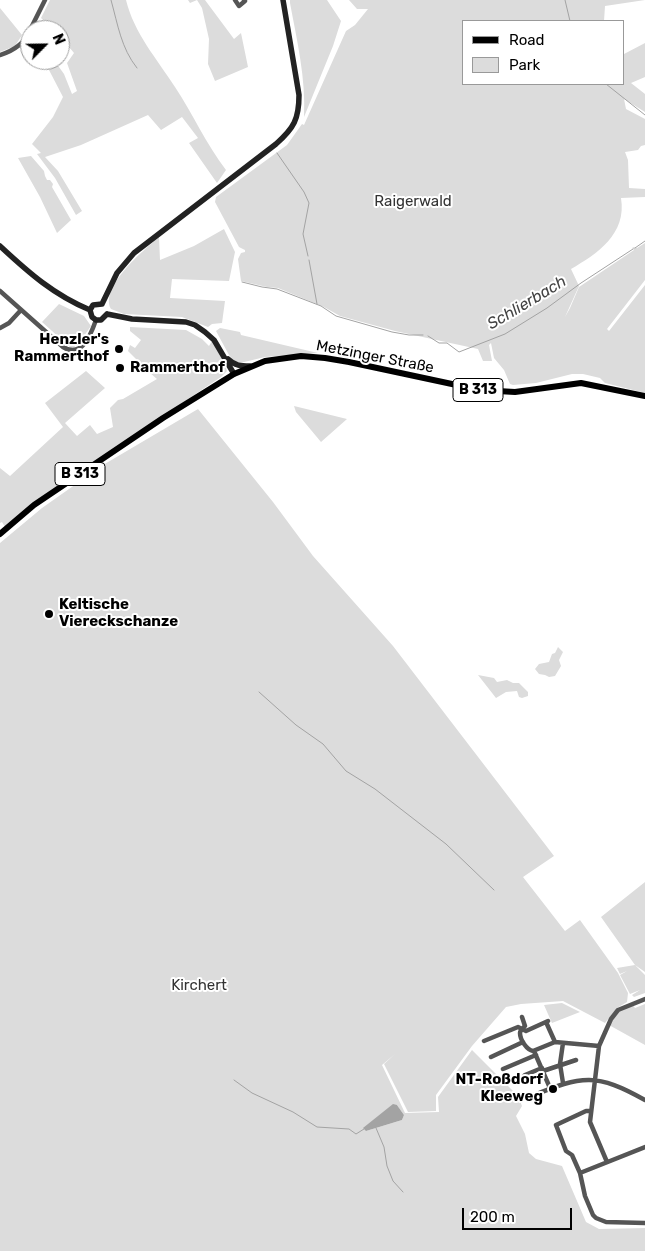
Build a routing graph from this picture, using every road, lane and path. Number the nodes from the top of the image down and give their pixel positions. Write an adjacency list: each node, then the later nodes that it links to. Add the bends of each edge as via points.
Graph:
1 (45, 0): 5 (street)
2 (235, 0): 3 (street, via 239,6)
3 (244, 0)
4 (282, 0): 10 (street, via 299,95 294,126 276,144 134,253 117,273)
5 (35, 20)
6 (20, 44): 7 (street)
7 (0, 55)
8 (0, 246): 12 (street, via 55,292)
9 (0, 291): 11 (street)
10 (102, 304): 12 (street, via 96,304); 13 (street)
11 (21, 310): 14 (street, via 69,350 82,347); 15 (street)
12 (90, 310): 14 (street)
13 (107, 314): 14 (street, via 104,319); 16 (street, via 186,322 214,340)
14 (96, 320)
15 (0, 328)
16 (224, 356): 17 (street, via 233,364); 18 (street)
17 (250, 366): 18 (main road, Metzinger Straße / B 313); 19 (main road, Metzinger Straße / B 313, via 265,360 313,356 480,390 515,392 581,383)
18 (234, 374): 20 (main road, Metzinger Straße / B 313, via 50,494)
19 (645, 396)
20 (0, 534)
21 (645, 998): 28 (street, via 618,1010)
22 (522, 1017): 23 (street, via 526,1026)
23 (523, 1029): 24 (street, via 518,1027); 25 (street, via 520,1034); 26 (street, via 547,1022)
24 (484, 1041)
25 (523, 1042): 29 (street, via 528,1050); 30 (street)
26 (555, 1042): 27 (street); 29 (street)
27 (563, 1043): 28 (street); 32 (street)
28 (599, 1046): 35 (street)
29 (535, 1053): 33 (street); 34 (street)
30 (491, 1056)
31 (576, 1060): 32 (street)
32 (560, 1064): 34 (street); 37 (street)
33 (503, 1068)
34 (542, 1070): 36 (street, via 525,1075); 38 (street)
35 (595, 1080): 37 (street); 40 (street, via 622,1087); 41 (street)
36 (517, 1082)
37 (563, 1083): 38 (street)
38 (550, 1088): 39 (street)
39 (532, 1096)
40 (645, 1100)
41 (591, 1111): 43 (street, via 590,1122); 44 (street, via 556,1124 566,1151 572,1154)
42 (645, 1147): 43 (street)
43 (607, 1162): 44 (street)
44 (580, 1173): 45 (street, via 584,1196 596,1218 606,1222)
45 (645, 1223)

